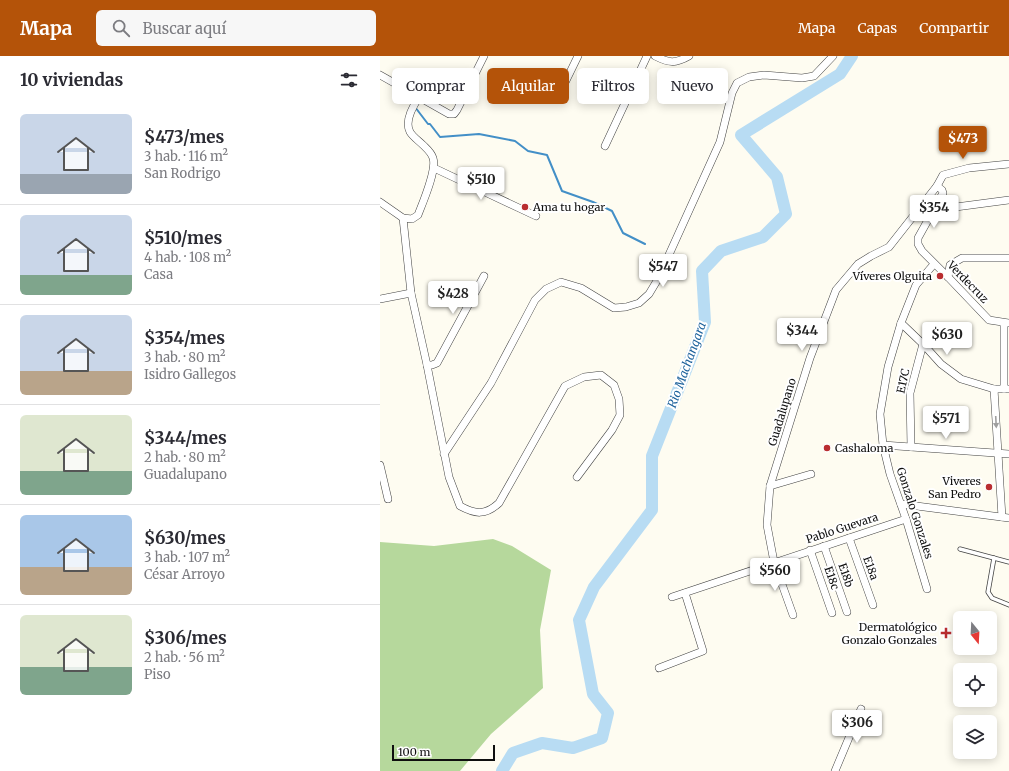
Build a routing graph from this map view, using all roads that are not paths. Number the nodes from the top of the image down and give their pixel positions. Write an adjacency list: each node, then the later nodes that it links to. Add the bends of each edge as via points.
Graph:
1 (484, 56): 7 (street)
2 (578, 56): 8 (street)
3 (648, 56): 14 (street)
4 (655, 56): 5 (street, via 667,62 677,62)
5 (689, 56)
6 (833, 56): 37 (street, via 814,76 802,78 764,75 749,77 737,83 732,92 720,142 649,294 639,303 614,308 581,288 561,282 546,288 535,300 491,382)
7 (478, 68)
8 (569, 74)
9 (380, 75): 10 (street)
10 (392, 82)
11 (416, 104): 16 (street, via 408,127 430,152)
12 (431, 104): 13 (street, via 449,114 454,114)
13 (460, 104)
14 (605, 146)
15 (1009, 164): 17 (street, Guadalupano, via 969,168 946,174 940,178)
16 (434, 168): 21 (street); 22 (street, via 418,215 412,219)
17 (937, 186): 20 (street, via 943,193); 43 (street, Guadalupano, via 889,247 858,264 836,290 810,358)
18 (1009, 200): 20 (street)
19 (380, 202): 22 (street)
20 (933, 210): 24 (street, Verdecruz, via 918,238 918,244)
21 (536, 216)
22 (403, 218): 27 (street)
23 (1009, 258): 26 (street, via 962,258 950,265)
24 (934, 264): 26 (street, Verdecruz); 29 (street, Gonzalo Gonzales, via 916,285)
25 (484, 276): 32 (street, via 437,363)
26 (948, 277): 30 (street, Verdecruz, via 989,320)
27 (411, 293): 28 (street); 32 (street)
28 (380, 299)
29 (902, 323): 31 (street); 35 (street, Gonzalo Gonzales, via 888,367 880,414)
30 (1006, 323): 34 (street)
31 (923, 344): 33 (street, via 941,364 961,380); 36 (street, E17C, via 910,393)
32 (427, 365): 37 (street)
33 (994, 389): 34 (street); 38 (street, one-way to 38)
34 (1006, 389)
35 (883, 445): 36 (street); 45 (street, Gonzalo Gonzales)
36 (911, 447): 38 (street)
37 (444, 454): 42 (street, via 460,506 470,512 485,512 494,508 566,386 584,377 601,375 614,385 619,399 620,415)
38 (997, 454): 39 (street); 46 (street)
39 (1009, 454)
40 (380, 466): 44 (street)
41 (811, 474): 43 (street)
42 (577, 477)
43 (770, 486): 53 (street, Guadalupano, via 767,525)
44 (388, 499)
45 (901, 504): 46 (street); 47 (street, Gonzalo Gonzales)
46 (1005, 517)
47 (906, 519): 48 (street, Pablo Guevara); 55 (street, Gonzalo Gonzales)
48 (849, 538): 49 (street, Pablo Guevara); 58 (street, E18a)
49 (824, 546): 51 (street, Pablo Guevara); 60 (street, E18b)
50 (960, 549): 52 (lane)
51 (810, 550): 53 (street, Pablo Guevara); 61 (street, E18c)
52 (994, 558): 54 (lane); 59 (lane, via 988,592 992,598)
53 (774, 562): 56 (street, Pablo Guevara); 62 (street, Guadalupano)
54 (1009, 562)
55 (927, 589)
56 (685, 593): 57 (street, Pablo Guevara); 63 (street, via 703,651)
57 (672, 597)
58 (873, 605)
59 (1009, 605)
60 (847, 612)
61 (832, 613)
62 (793, 615)
63 (659, 668)
64 (861, 709): 65 (street)
65 (835, 771)

